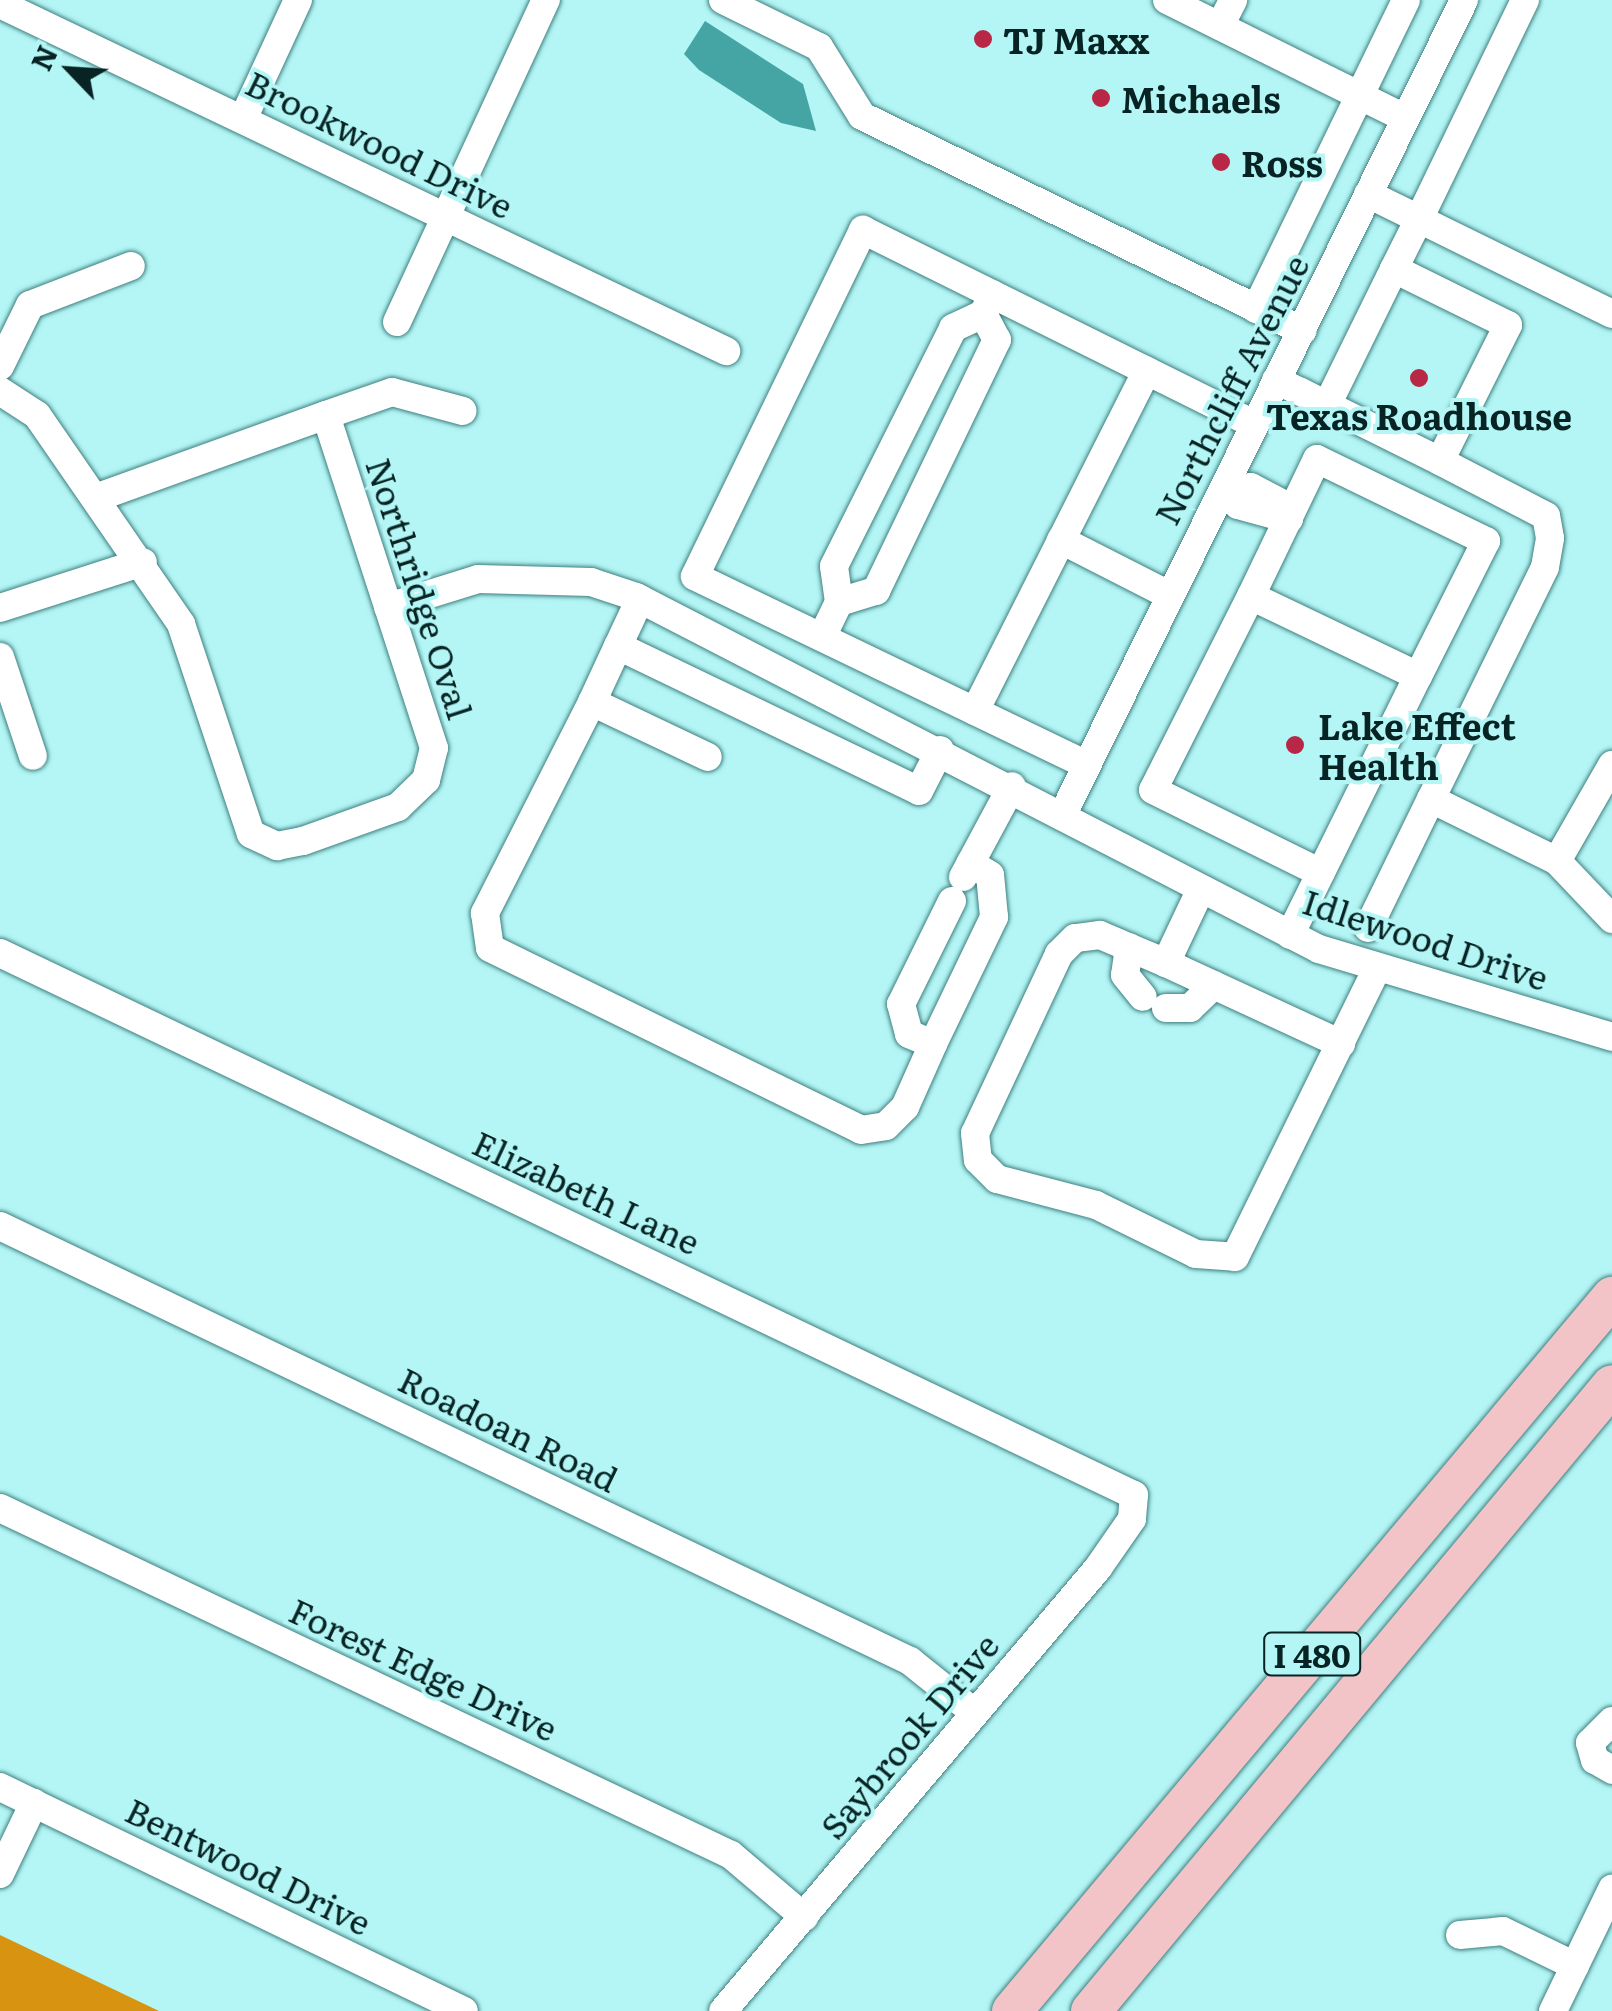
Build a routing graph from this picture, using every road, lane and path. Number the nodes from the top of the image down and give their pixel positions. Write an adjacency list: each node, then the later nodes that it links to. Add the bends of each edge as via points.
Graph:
1 (298, 0): 14 (street)
2 (546, 0): 16 (street)
3 (723, 0): 21 (street, via 819,46 862,116)
4 (1167, 0): 11 (street)
5 (1233, 0): 11 (street)
6 (1406, 0): 12 (street)
7 (1464, 0): 13 (street, Northcliff Avenue)
8 (1525, 0): 17 (street)
9 (0, 4): 10 (street, Brookwood Drive)
10 (43, 12): 14 (street, Brookwood Drive)
11 (1220, 26): 12 (street)
12 (1361, 96): 13 (street); 21 (street)
13 (1406, 118): 15 (street, Northcliff Avenue)
14 (243, 119): 16 (street, Brookwood Drive)
15 (1368, 194): 17 (street); 24 (street, Northcliff Avenue)
16 (446, 217): 23 (street); 25 (street, Brookwood Drive)
17 (1419, 219): 19 (street); 22 (street)
18 (131, 266): 26 (street, via 30,305)
19 (1394, 269): 30 (street); 34 (street, via 1508,326)
20 (988, 304): 27 (street); 43 (street, via 953,328 910,413 834,566); 43 (street, via 997,340 876,592); 46 (street, via 863,230 695,576)
21 (1256, 308): 24 (street)
22 (1612, 314)
23 (396, 322)
24 (1302, 330): 28 (street, Northcliff Avenue)
25 (726, 351)
26 (0, 366)
27 (1147, 371): 33 (street); 38 (street)
28 (1276, 380): 30 (street); 33 (street, Northcliff Avenue)
29 (0, 391): 36 (street, Northridge Oval, via 37,416)
30 (1327, 406): 34 (street)
31 (463, 411): 32 (street, via 392,392)
32 (326, 415): 36 (street); 44 (street, Northridge Oval)
33 (1253, 424): 35 (street, Northcliff Avenue)
34 (1440, 461): 58 (street, via 1546,516 1550,538 1544,570)
35 (1230, 489): 37 (street, via 1238,505); 40 (street, Northcliff Avenue)
36 (94, 498): 39 (street, Northridge Oval)
37 (1289, 519): 41 (street); 49 (street, via 1317,458 1486,541)
38 (1061, 540): 40 (street); 51 (street)
39 (142, 562): 44 (street, Northridge Oval, via 181,624 251,834 277,846 398,808 426,780 434,748); 45 (street)
40 (1169, 595): 55 (street, Northcliff Avenue)
41 (1251, 596): 49 (street); 61 (street, via 1153,790)
42 (640, 600): 44 (street, Idlewood Drive, via 591,582 478,579); 47 (street); 52 (street, Idlewood Drive)
43 (839, 602): 46 (street)
44 (388, 607)
45 (0, 608)
46 (822, 637): 51 (street)
47 (618, 646): 50 (street); 52 (street, via 920,791)
48 (0, 657): 53 (street)
49 (1418, 676): 61 (street)
50 (592, 702): 54 (street); 73 (street, via 484,913 490,948 861,1130 886,1126 905,1107)
51 (975, 711): 55 (street)
52 (940, 750): 57 (street, Idlewood Drive)
53 (33, 756)
54 (708, 757)
55 (1086, 765): 59 (street, Northcliff Avenue)
56 (1612, 765): 60 (street)
57 (1012, 786): 59 (street, Idlewood Drive); 62 (street)
58 (1431, 799): 60 (street); 65 (street)
59 (1064, 812): 63 (street, Idlewood Drive)
60 (1557, 861): 64 (street)
61 (1321, 872): 66 (street)
62 (962, 881): 73 (street, via 901,1004 909,1034); 73 (street, via 990,875 994,917)
63 (1200, 891): 66 (street, Idlewood Drive); 69 (street)
64 (1612, 919)
65 (1368, 928)
66 (1290, 936): 70 (street, Idlewood Drive)
67 (1129, 947): 69 (street); 71 (street, via 1125,975 1154,1002 1190,1008); 74 (street, via 1088,935 1059,954 975,1133 978,1160 997,1180 1096,1205 1196,1254 1235,1257)
68 (0, 953): 78 (street, Elizabeth Lane)
69 (1166, 962): 71 (street)
70 (1377, 969): 72 (street, Idlewood Drive); 74 (street)
71 (1214, 985): 74 (street)
72 (1612, 1037)
73 (933, 1044)
74 (1341, 1044)
75 (0, 1226): 80 (street, Roadoan Road, via 910,1662)
76 (1612, 1297): 92 (highway, I 480)
77 (1612, 1386): 93 (highway, I 480)
78 (1137, 1500): 80 (street, Saybrook Drive, via 1098,1568)
79 (0, 1508): 87 (street, Forest Edge Drive, via 731,1855)
80 (974, 1714): 87 (street, Saybrook Drive)
81 (1612, 1721): 82 (street, via 1590,1743 1594,1760)
82 (1612, 1770)
83 (0, 1787): 84 (street, Bentwood Drive)
84 (34, 1803): 85 (street); 90 (street, Bentwood Drive)
85 (0, 1874)
86 (1612, 1889): 89 (street)
87 (804, 1916): 91 (street, Saybrook Drive)
88 (1460, 1935): 89 (street, via 1503,1931)
89 (1575, 1966): 94 (street)
90 (464, 2011)
91 (723, 2011)
92 (1012, 2011)
93 (1091, 2011)
94 (1552, 2011)

